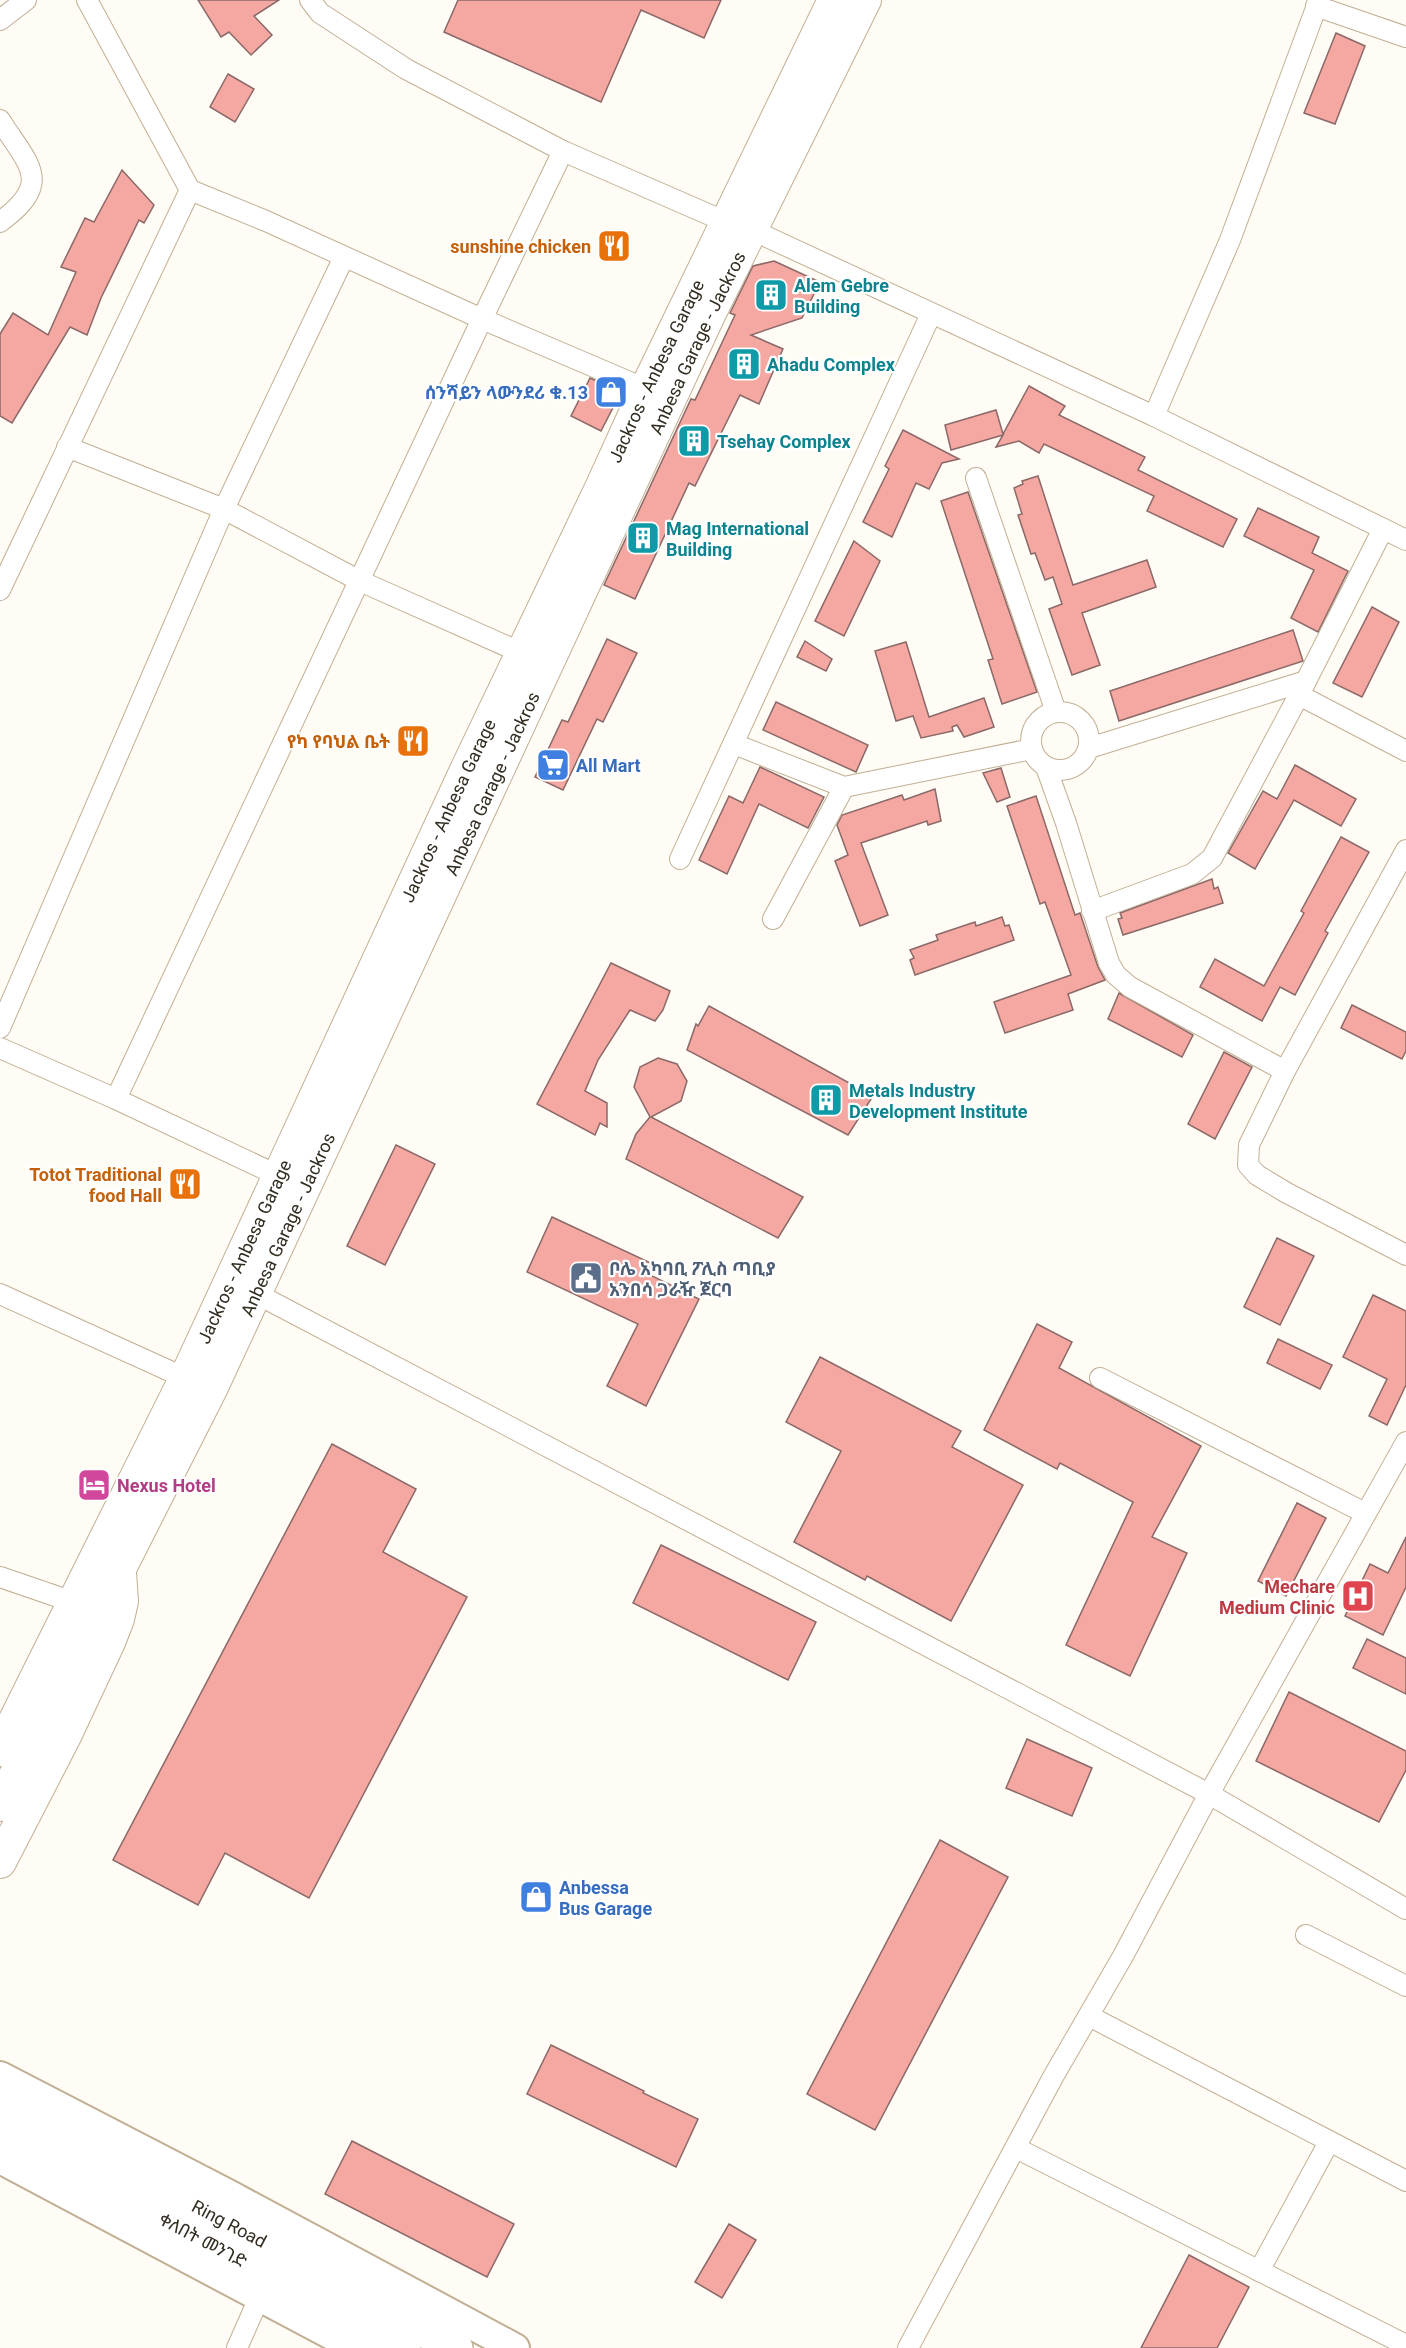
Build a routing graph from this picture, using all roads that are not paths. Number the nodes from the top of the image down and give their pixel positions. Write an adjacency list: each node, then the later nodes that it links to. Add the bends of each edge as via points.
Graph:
1 (26, 0): 7 (street)
2 (87, 0): 11 (street)
3 (310, 0): 10 (street, via 320,14 406,69)
4 (834, 0): 13 (main road, Jackros - Anbesa Garage)
5 (865, 0): 13 (main road, Anbesa Garage - Jackros)
6 (1317, 3): 8 (street); 18 (street, via 1230,240)
7 (0, 20)
8 (1406, 37)
9 (0, 120): 12 (street, via 29,165 33,181 30,193)
10 (563, 151): 13 (street); 16 (street)
11 (190, 190): 14 (street); 19 (street)
12 (0, 222)
13 (739, 226): 15 (street); 17 (main road, Jackros - Anbesa Garage); 40 (main road, Anbesa Garage - Jackros, via 708,317)
14 (344, 257): 16 (street); 21 (street)
15 (931, 314): 18 (street); 30 (street)
16 (482, 319): 17 (street); 25 (street)
17 (646, 389): 27 (main road, Jackros - Anbesa Garage)
18 (1154, 416): 22 (street)
19 (67, 447): 21 (street); 24 (street)
20 (976, 478): 29 (street)
21 (224, 509): 25 (street); 41 (street)
22 (1383, 529): 23 (street); 28 (street)
23 (1406, 540)
24 (7, 555): 26 (street)
25 (360, 581): 27 (street); 44 (street)
26 (0, 590)
27 (522, 652): 40 (main road, Jackros - Anbesa Garage)
28 (1303, 688): 31 (street); 33 (street); 38 (street, via 1212,858 1191,874)
29 (1056, 712): 31 (street, via 1078,718 1085,726); 32 (street, via 1044,716 1036,725)
30 (734, 744): 35 (street); 37 (street)
31 (1089, 748): 34 (street, via 1083,759 1066,770)
32 (1032, 749): 34 (street); 35 (street)
33 (1406, 751)
34 (1046, 767): 38 (street)
35 (844, 787): 39 (street)
36 (1406, 850): 43 (street)
37 (680, 859)
38 (1092, 911): 43 (street, via 1109,963 1130,987)
39 (773, 919)
40 (409, 930): 45 (main road, Jackros - Anbesa Garage); 47 (main road, Anbesa Garage - Jackros)
41 (0, 1028)
42 (0, 1048): 44 (street)
43 (1285, 1071): 46 (street, via 1249,1145 1248,1165 1287,1193)
44 (116, 1099): 45 (street)
45 (279, 1176): 50 (main road, Jackros - Anbesa Garage)
46 (1406, 1255)
47 (255, 1293): 50 (main road, Anbesa Garage - Jackros); 58 (street)
48 (0, 1294): 50 (street)
49 (1100, 1378): 52 (street)
50 (198, 1383): 53 (main road, Anbesa Garage - Jackros); 55 (main road, Jackros - Anbesa Garage)
51 (1404, 1451): 52 (street)
52 (1365, 1513): 58 (street)
53 (120, 1566): 55 (main road, Anbesa Garage - Jackros); 60 (main road, via 122,1601 115,1627)
54 (0, 1577): 55 (street)
55 (78, 1612): 56 (main road, via 28,1648); 57 (main road, via 40,1671); 59 (main road)
56 (0, 1705)
57 (0, 1750)
58 (1209, 1794): 61 (street); 64 (street)
59 (0, 1805)
60 (0, 1862)
61 (1406, 1909)
62 (1306, 1935): 63 (street)
63 (1406, 1986)
64 (1089, 2016): 68 (street); 69 (street)
65 (0, 2076): 79 (street)
66 (0, 2101): 78 (highway, Ring Road)
67 (0, 2134): 77 (highway, ቀለበት መንገድ)
68 (1329, 2142): 71 (street); 72 (street)
69 (1016, 2148): 72 (street); 80 (street)
70 (0, 2158): 73 (street)
71 (1406, 2181)
72 (1259, 2271): 74 (street)
73 (259, 2298): 75 (street); 76 (street)
74 (1406, 2345)
75 (237, 2348)
76 (356, 2348)
77 (404, 2348)
78 (456, 2348)
79 (515, 2348)
80 (908, 2348)

